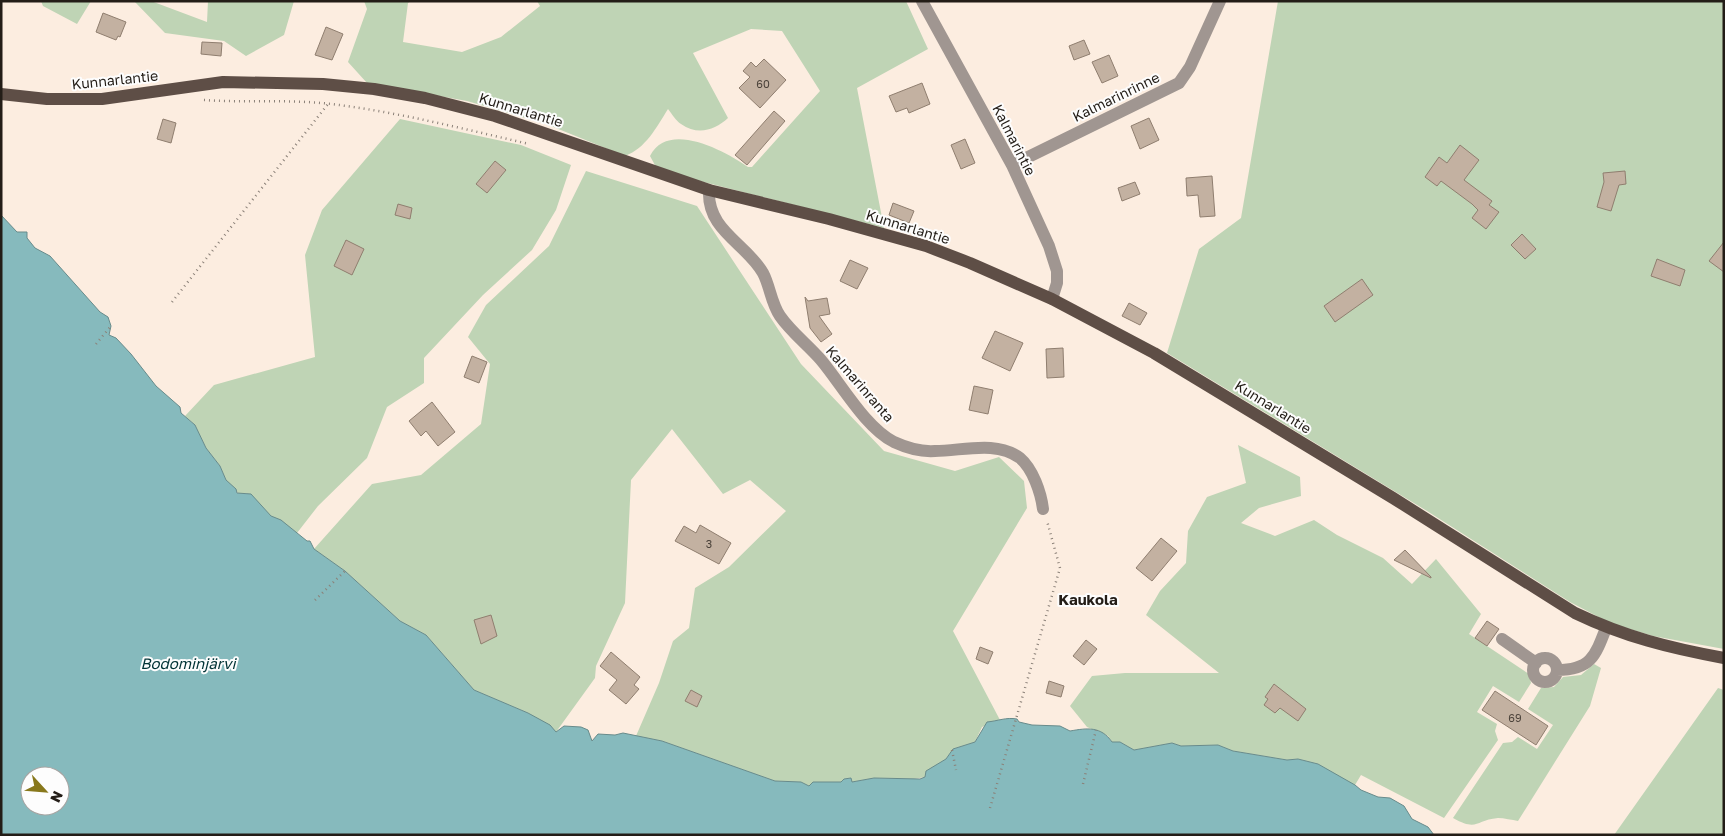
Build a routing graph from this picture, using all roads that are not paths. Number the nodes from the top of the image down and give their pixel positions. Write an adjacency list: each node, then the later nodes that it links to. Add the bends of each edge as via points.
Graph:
1 (922, 1): 4 (street, Kalmarintie)
2 (1220, 1): 4 (street, Kalmarinrinne, via 1190,67 1179,83)
3 (1, 94): 5 (main road, Kunnarlantie, via 47,99 102,99 223,82 323,84 374,89 495,116)
4 (1012, 165): 6 (street, Kalmarintie, via 1057,271)
5 (709, 190): 6 (main road, Kunnarlantie, via 926,246); 7 (street, Kalmarinranta, via 708,202 713,217 763,273 779,315 821,360 874,427 893,441 913,449 933,452 992,448 1006,451 1020,459 1030,472 1042,495)
6 (1052, 298): 8 (main road, Kunnarlantie, via 1209,385 1535,589)
7 (1044, 509)
8 (1606, 628): 10 (main road, Kunnarlantie, via 1655,644); 12 (street, via 1586,665 1578,669)
9 (1502, 639): 11 (street)
10 (1724, 658)
11 (1536, 663): 12 (street, via 1542,659 1550,660); 12 (street, via 1534,675 1543,682 1551,680)
12 (1556, 670)

